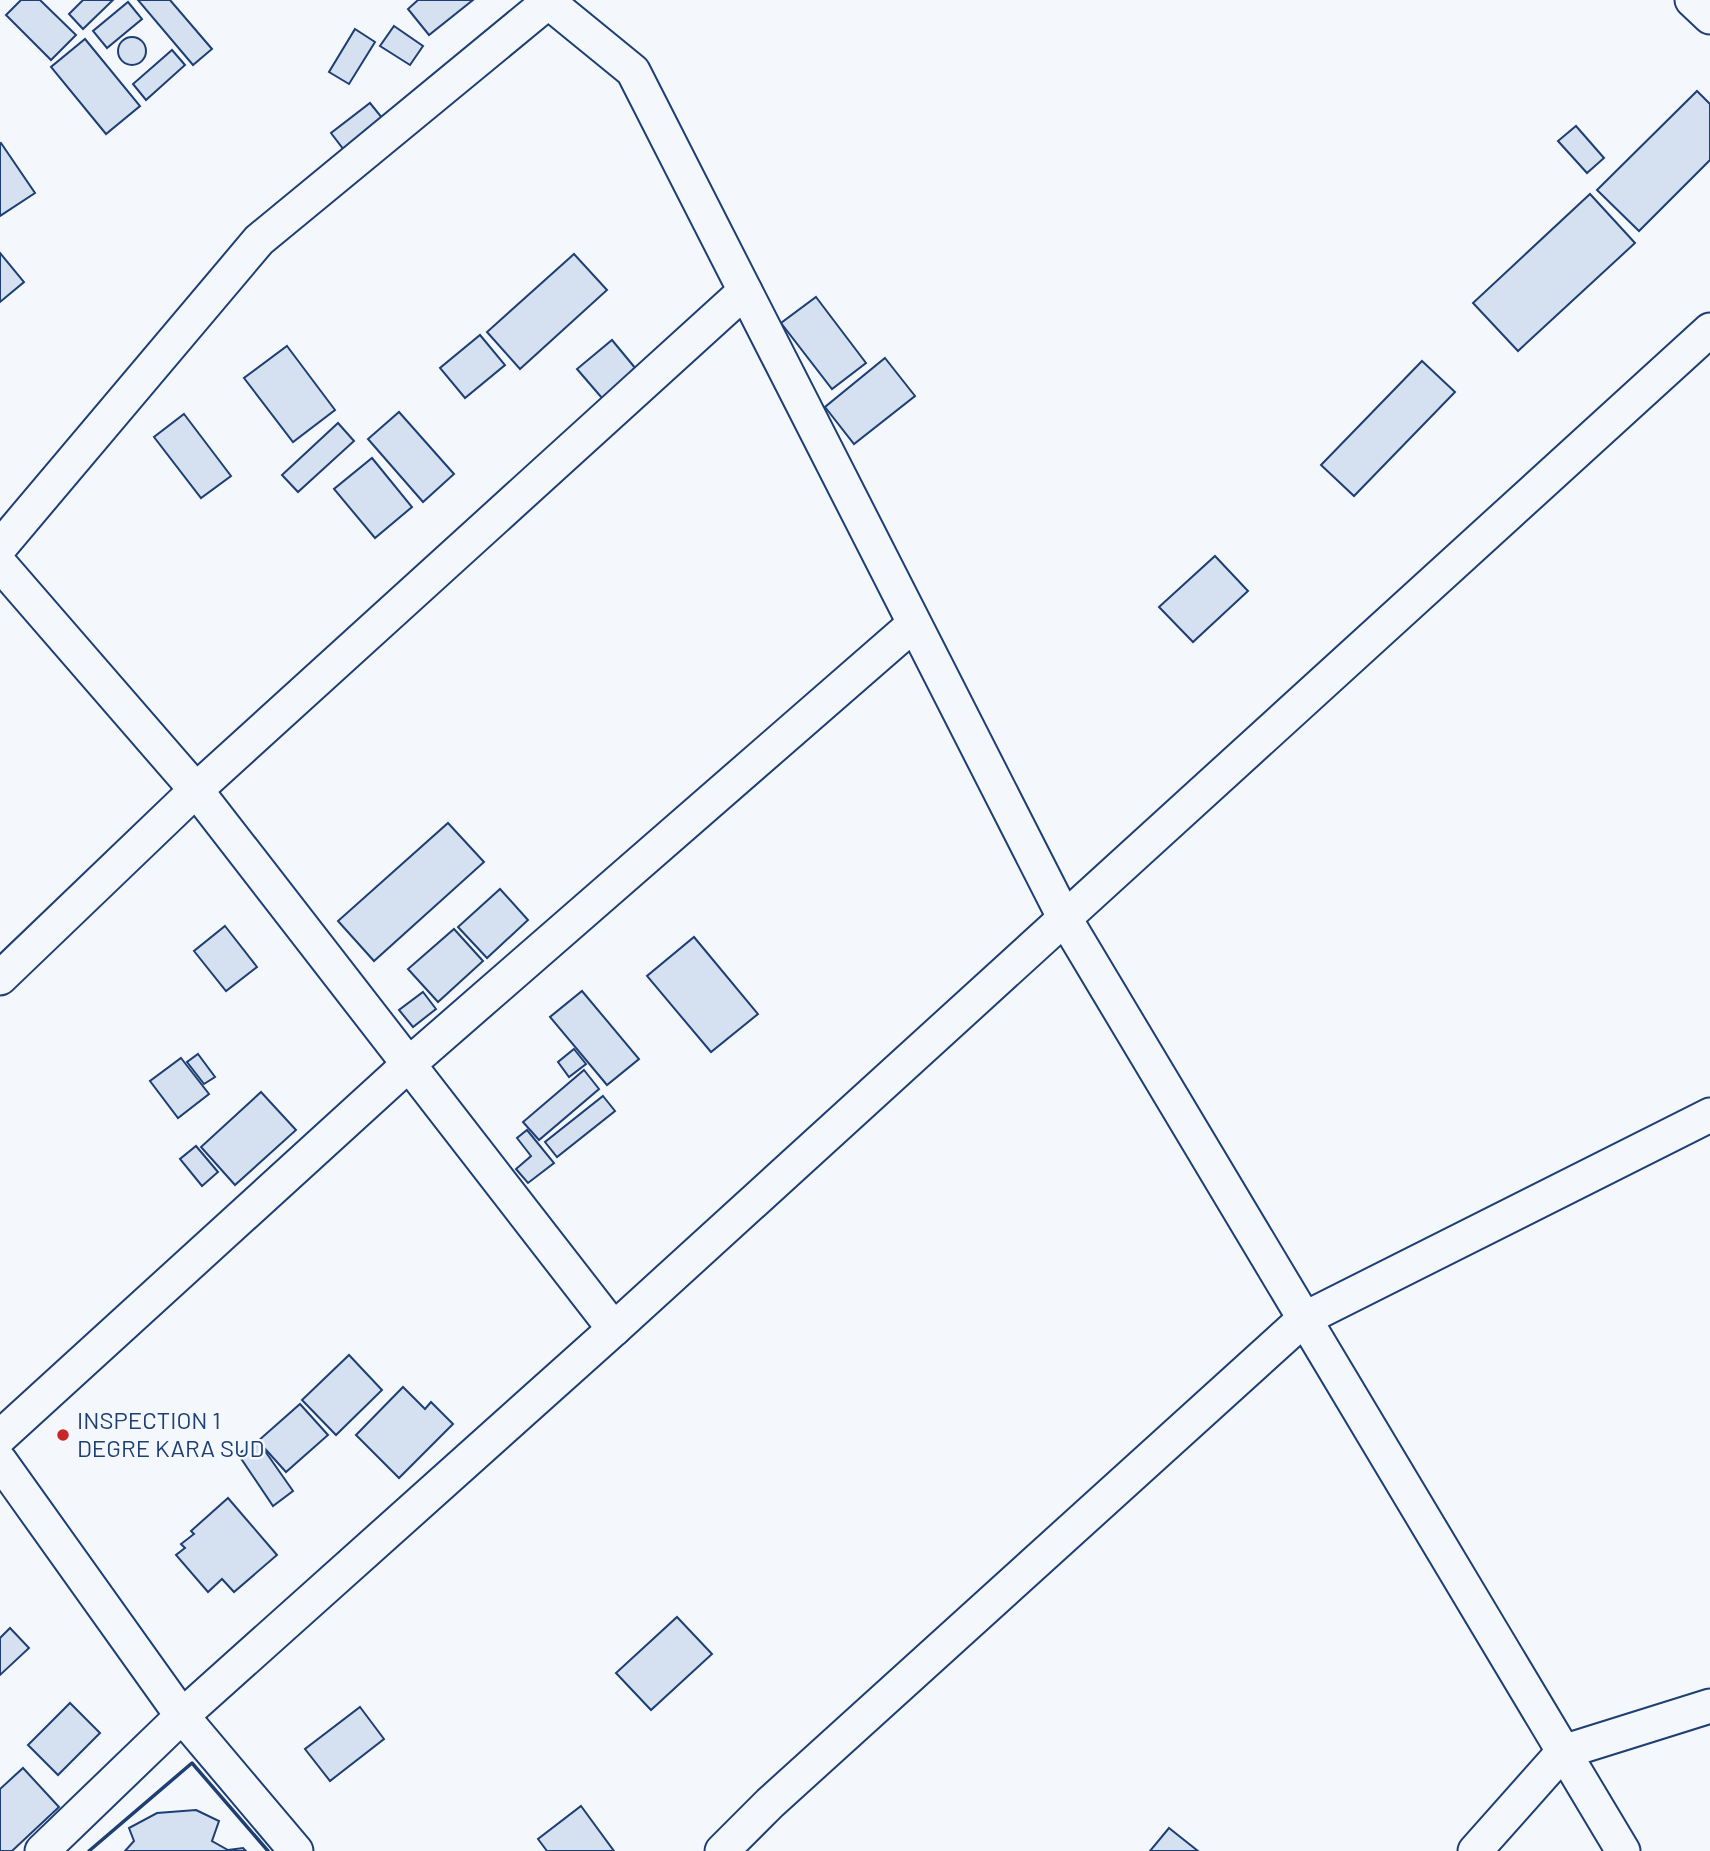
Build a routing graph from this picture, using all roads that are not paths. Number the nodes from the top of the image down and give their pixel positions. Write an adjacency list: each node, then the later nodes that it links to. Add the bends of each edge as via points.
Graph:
1 (1692, 0): 3 (street)
2 (547, 1): 4 (street, via 633,71); 6 (street, via 259,240)
3 (1710, 17)
4 (745, 292): 8 (street); 9 (street)
5 (1710, 330): 10 (street)
6 (0, 547)
7 (0, 564): 9 (street)
8 (914, 624): 10 (street); 12 (street)
9 (196, 790): 11 (street); 12 (street)
10 (1064, 917): 14 (street); 15 (street)
11 (0, 978)
12 (409, 1064): 15 (street); 16 (street)
13 (1710, 1115): 14 (street)
14 (1304, 1319): 20 (street); 23 (street)
15 (614, 1329): 19 (street)
16 (0, 1437)
17 (0, 1461): 19 (street)
18 (1710, 1706): 20 (street)
19 (183, 1716): 21 (street); 22 (street)
20 (1563, 1752): 24 (street); 25 (street)
21 (42, 1851)
22 (296, 1851)
23 (722, 1851)
24 (1475, 1851)
25 (1623, 1851)

